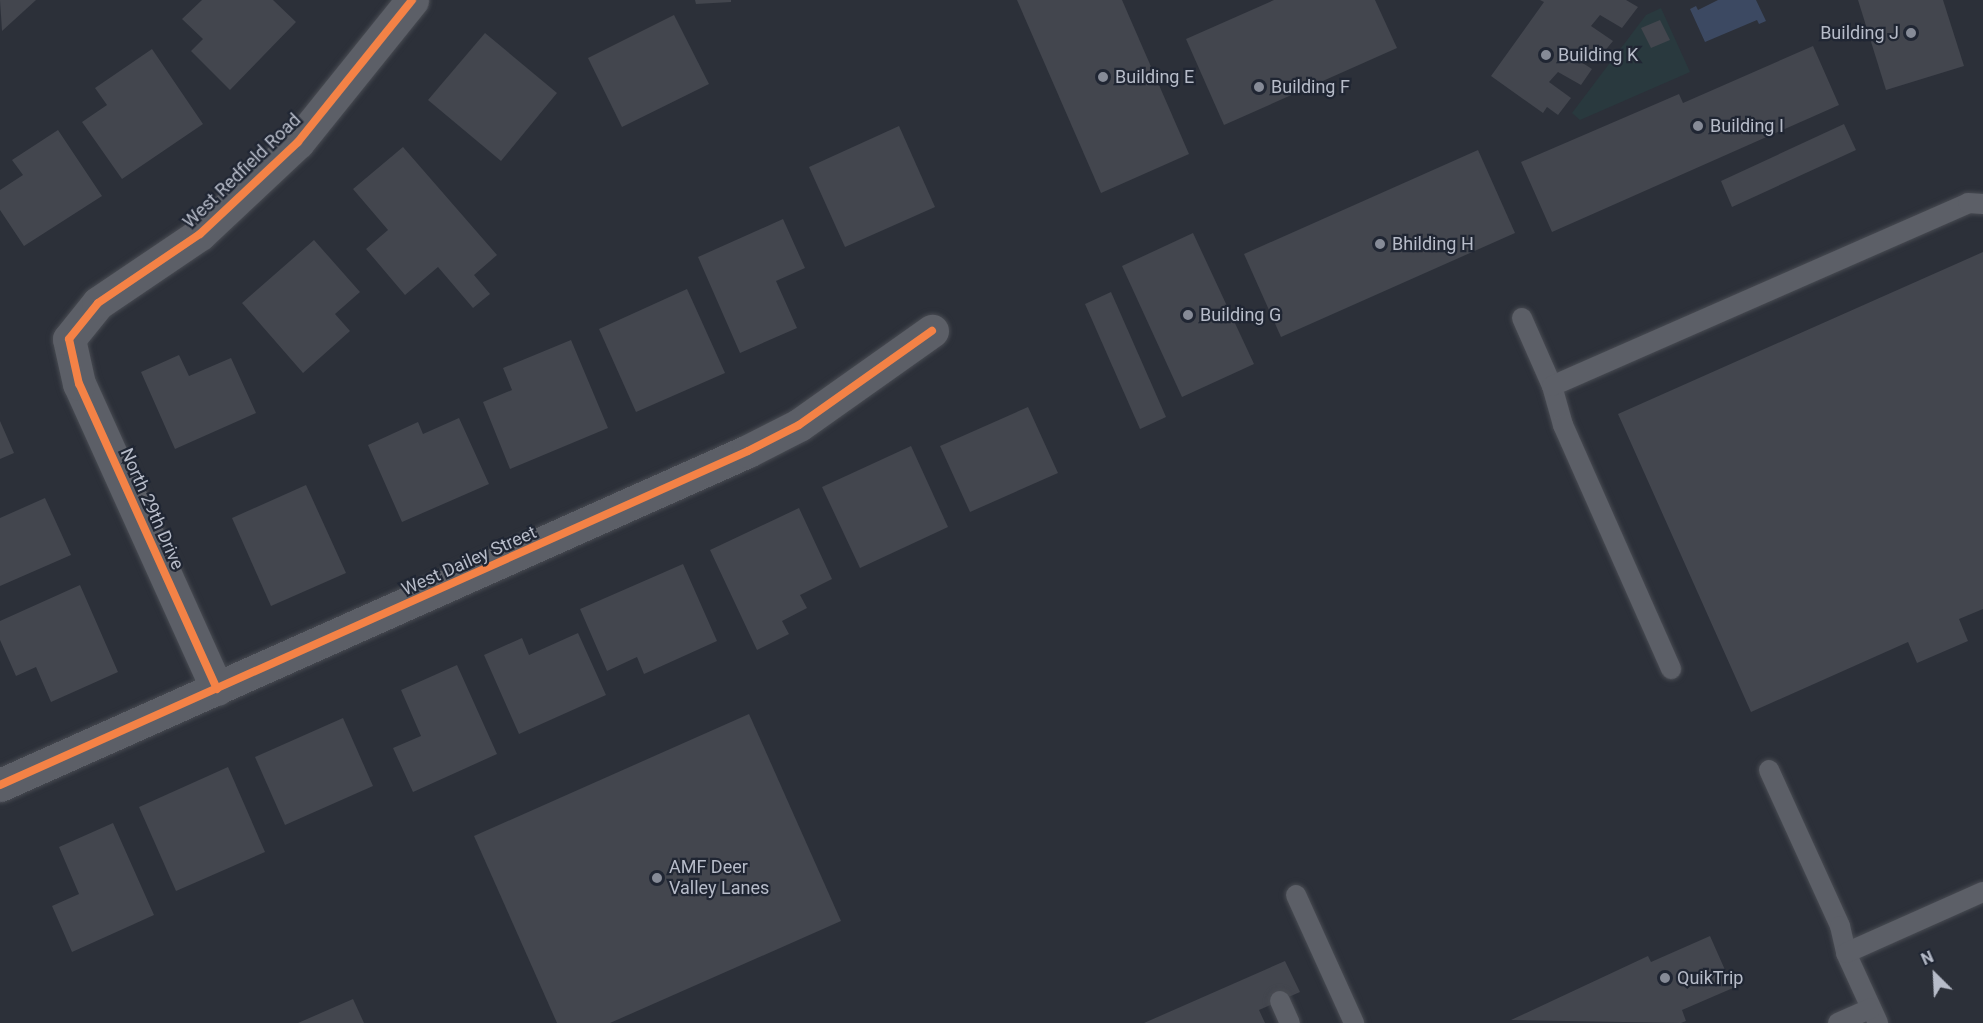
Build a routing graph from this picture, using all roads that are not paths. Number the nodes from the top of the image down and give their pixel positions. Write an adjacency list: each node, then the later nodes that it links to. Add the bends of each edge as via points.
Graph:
1 (412, 0): 5 (street, West Redfield Road, via 298,142 200,234 98,303)
2 (1983, 204): 6 (lane, via 1968,203)
3 (1522, 318): 6 (lane)
4 (932, 331): 8 (street, West Dailey Street, via 799,425 759,446)
5 (69, 339): 8 (street, North 29th Drive, via 79,384)
6 (1552, 386): 7 (lane, via 1563,425)
7 (1671, 669)
8 (217, 689): 10 (street, West Dailey Street)
9 (1769, 770): 13 (lane, via 1840,926)
10 (0, 785)
11 (1983, 892): 13 (lane)
12 (1296, 895): 17 (lane)
13 (1846, 953): 15 (lane)
14 (1280, 1001): 16 (lane)
15 (1874, 1016): 18 (lane)
16 (1290, 1023)
17 (1354, 1023)
18 (1838, 1023)

